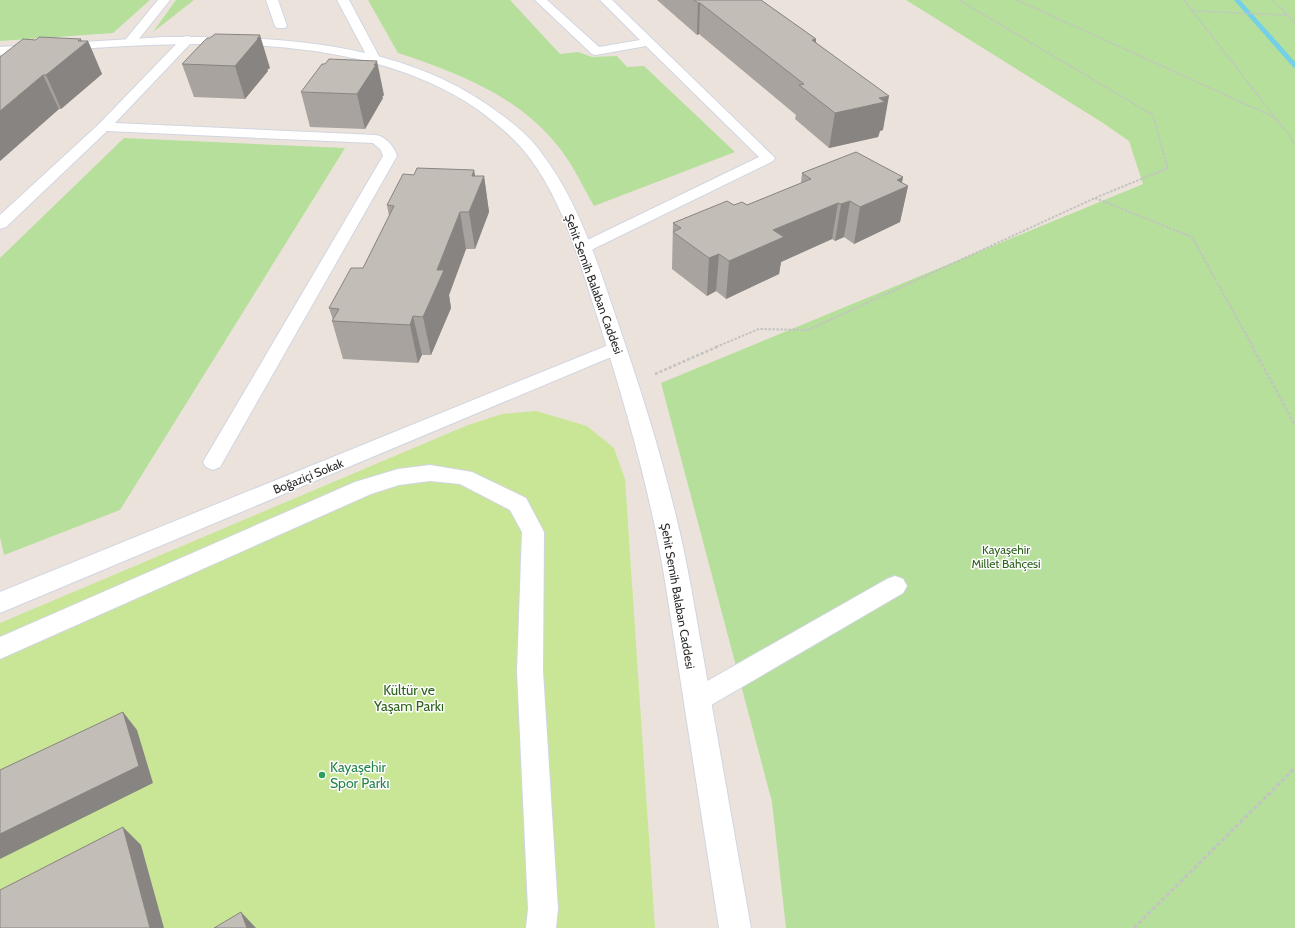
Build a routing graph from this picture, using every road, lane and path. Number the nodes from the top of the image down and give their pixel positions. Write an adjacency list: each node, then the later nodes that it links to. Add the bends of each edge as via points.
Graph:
1 (164, 0): 15 (street)
2 (272, 0): 13 (lane)
3 (343, 0): 18 (lane)
4 (541, 0): 16 (lane, via 596,50)
5 (606, 0): 16 (lane)
6 (959, 0): 22 (path, via 1153,115 1168,168)
7 (1017, 0): 19 (path)
8 (1184, 0): 10 (path)
9 (1273, 0): 11 (path)
10 (1192, 11): 11 (path); 19 (path)
11 (1287, 15): 12 (path)
12 (1295, 23)
13 (281, 26)
14 (187, 40): 15 (street, Şehit Semih Balaban Caddesi); 18 (street, Şehit Semih Balaban Caddesi, via 254,42 318,48); 20 (lane)
15 (130, 42): 17 (street, Şehit Semih Balaban Caddesi)
16 (649, 42): 24 (lane, via 768,158)
17 (0, 51)
18 (375, 60): 24 (street, Şehit Semih Balaban Caddesi, via 437,81 502,121 533,152 562,197)
19 (1276, 118): 21 (path)
20 (104, 127): 23 (lane); 28 (lane, via 376,139 389,151 390,156)
21 (1295, 143)
22 (1095, 198): 26 (path, via 808,330 759,329); 27 (path, via 1192,238)
23 (0, 224)
24 (583, 248): 25 (street, Şehit Semih Balaban Caddesi)
25 (616, 348): 26 (street, Şehit Semih Balaban Caddesi); 30 (street, Boğaziçi Sokak)
26 (628, 385): 32 (street, Şehit Semih Balaban Caddesi, via 672,552)
27 (1295, 425)
28 (213, 462)
29 (895, 586): 32 (lane)
30 (0, 603)
31 (0, 648): 34 (lane, via 363,488 398,477 430,473 464,477 498,493 518,504 533,532 530,671 543,909)
32 (697, 700): 35 (street, Şehit Semih Balaban Caddesi)
33 (1295, 768): 36 (path)
34 (541, 928)
35 (735, 928)
36 (1134, 928)

